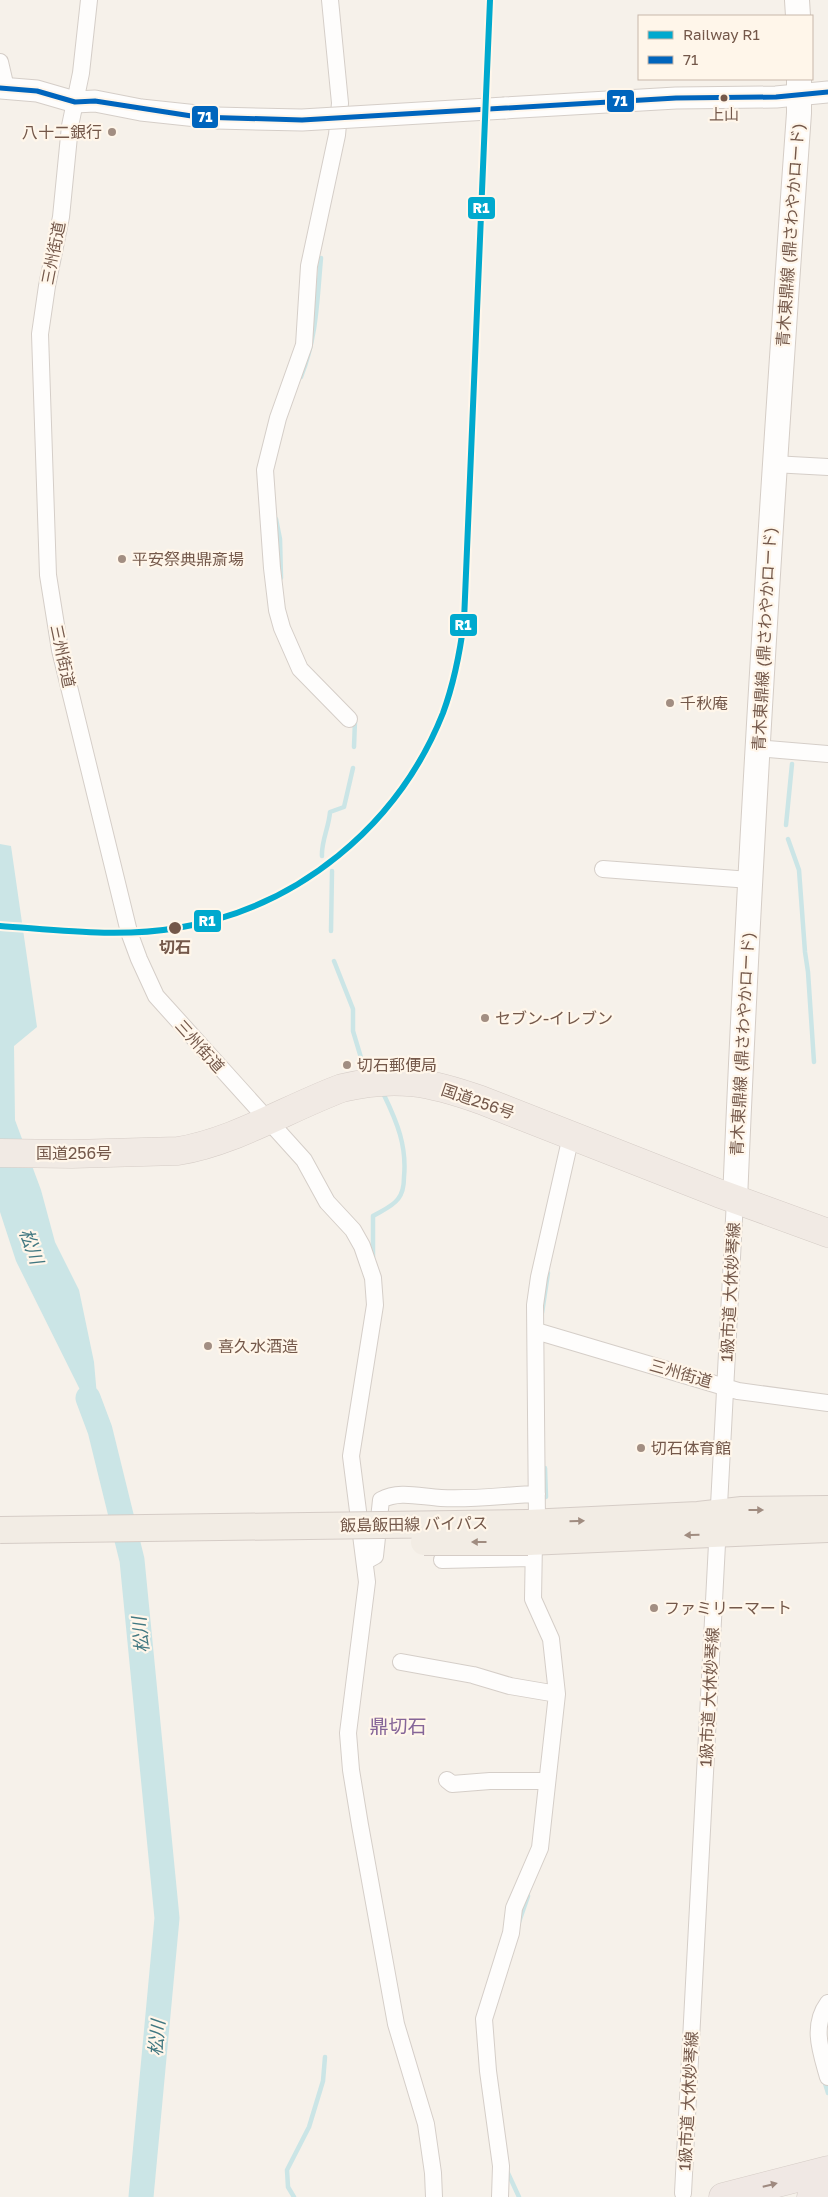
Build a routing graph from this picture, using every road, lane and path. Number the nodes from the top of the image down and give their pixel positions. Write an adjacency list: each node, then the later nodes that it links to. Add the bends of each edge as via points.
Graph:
1 (89, 0): 9 (street, 三州街道)
2 (330, 0): 12 (street, via 340,103 337,135 309,266 304,345 278,418 265,470 272,568 282,628 300,669)
3 (797, 0): 4 (main road)
4 (798, 15)
5 (0, 62): 7 (street)
6 (799, 86): 8 (street); 9 (street, bridge, via 676,98 302,120 216,118 95,101); 10 (main road, 青木東鼎線 (鼎さわやかロード))
7 (3, 88): 9 (street, via 37,91)
8 (828, 92)
9 (75, 102): 17 (street, 三州街道, via 61,217 40,334 48,574 60,650 129,932 139,959 163,1005)
10 (773, 464): 11 (street); 13 (main road, 青木東鼎線 (鼎さわやかロード))
11 (828, 467)
12 (349, 719)
13 (758, 748): 14 (street); 16 (main road, 青木東鼎線 (鼎さわやかロード))
14 (828, 754)
15 (603, 869): 16 (street)
16 (750, 880): 20 (main road, 青木東鼎線 (鼎さわやかロード))
17 (268, 1119): 18 (highway, 国道256号, via 342,1088 407,1080 451,1090); 19 (highway, 国道256号, via 217,1142 178,1151); 33 (street, 三州街道, via 304,1160 327,1202 353,1230 373,1278 375,1305 351,1456)
18 (571, 1136): 20 (highway, 国道256号); 22 (street, via 539,1277)
19 (0, 1153)
20 (734, 1200): 21 (highway, 国道256号); 23 (street, 1級市道 大休妙琴線)
21 (828, 1233)
22 (536, 1331): 23 (street, 三州街道); 25 (street)
23 (726, 1387): 24 (street, 三州街道); 27 (street, 1級市道 大休妙琴線)
24 (828, 1404)
25 (537, 1494): 30 (street); 33 (street, via 441,1498 398,1494 384,1498 380,1500 375,1556)
26 (828, 1509): 27 (main road, 飯島飯田線 バイパス, one-way to 26, via 742,1510)
27 (718, 1523): 29 (main road, 飯島飯田線 バイパス); 30 (main road, 飯島飯田線 バイパス); 41 (street, 1級市道 大休妙琴線)
28 (0, 1530): 30 (main road, 飯島飯田線 バイパス, bridge)
29 (828, 1530)
30 (532, 1537): 31 (main road, 飯島飯田線 バイパス, one-way to 31, bridge); 32 (street); 35 (street, via 533,1599 551,1639)
31 (0, 1545)
32 (442, 1560)
33 (366, 1561): 43 (street, 三州街道, via 367,1582 348,1732 351,1770 396,2024 426,2124)
34 (401, 1662): 35 (street)
35 (557, 1694): 37 (street)
36 (448, 1780): 37 (street, via 452,1784)
37 (547, 1781): 44 (street, via 540,1848 514,1908 511,1933 484,2018 501,2166)
38 (828, 2003): 39 (street, via 818,2022 819,2044)
39 (828, 2077)
40 (828, 2170): 45 (highway, one-way to 40)
41 (683, 2193)
42 (828, 2193): 46 (highway)
43 (434, 2197)
44 (500, 2197)
45 (722, 2197)
46 (811, 2197)

